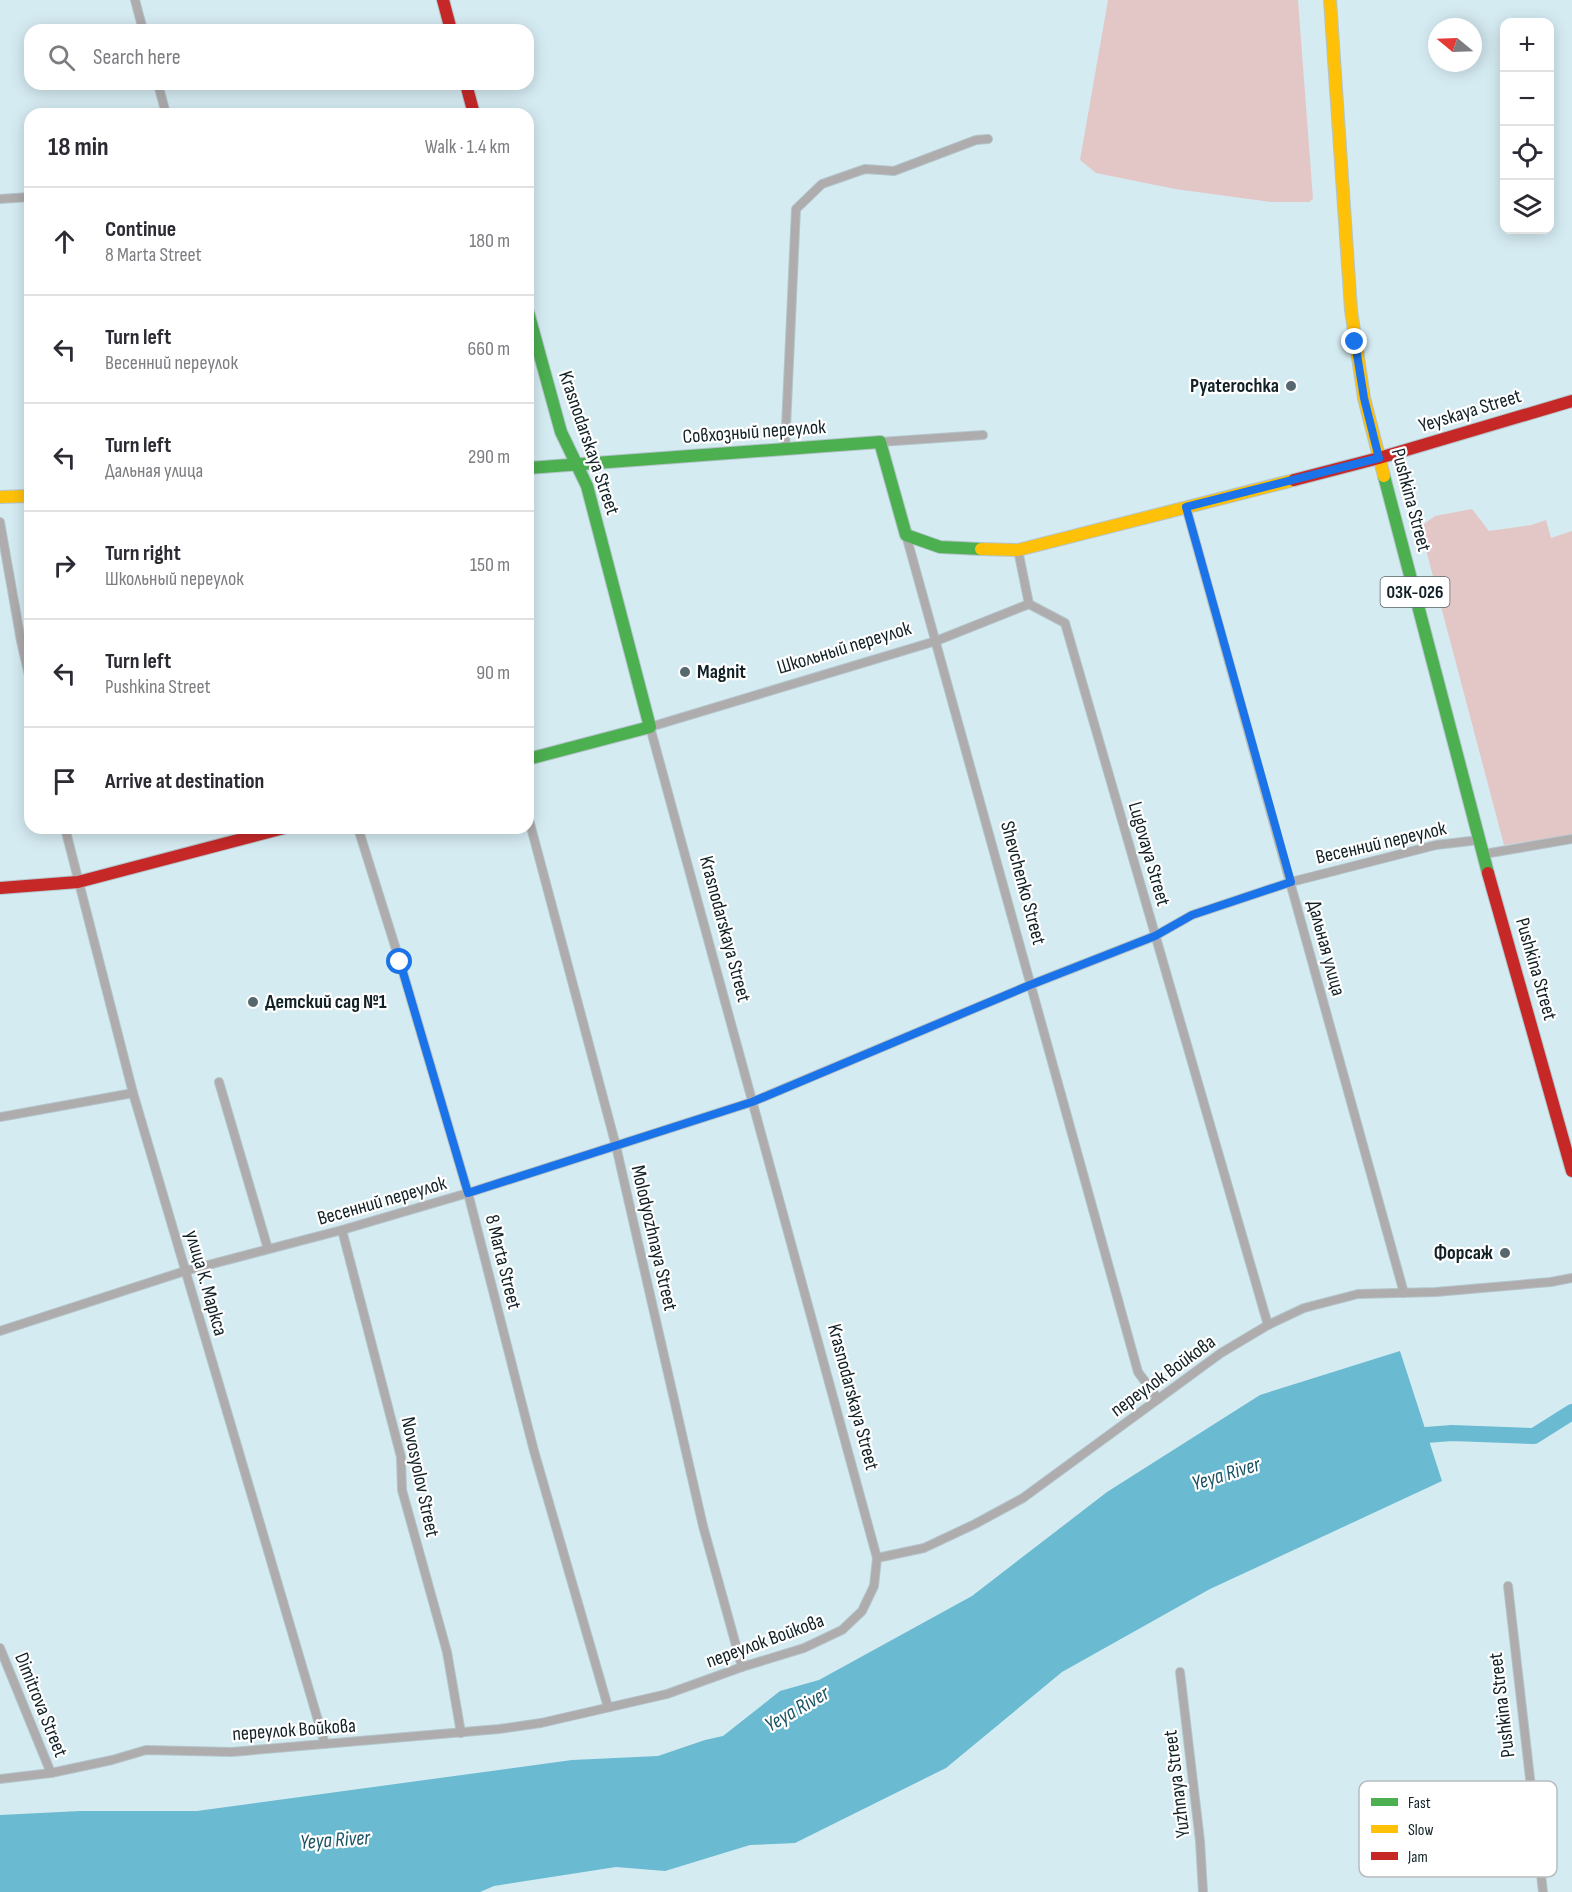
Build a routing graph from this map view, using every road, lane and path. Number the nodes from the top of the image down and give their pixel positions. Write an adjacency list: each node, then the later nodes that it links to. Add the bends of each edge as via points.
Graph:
1 (135, 0): 4 (street)
2 (443, 0): 5 (street)
3 (1329, 0): 18 (street, Pushkina Street / 03К-026, via 1351,310 1364,398)
4 (141, 24)
5 (449, 24)
6 (160, 90): 8 (street)
7 (468, 90): 9 (street)
8 (164, 108)
9 (472, 108)
10 (988, 139): 17 (street, via 894,171 865,169 822,184 796,209)
11 (24, 197): 12 (street)
12 (0, 199)
13 (534, 334): 19 (street, Krasnodarskaya Street, via 561,432)
14 (1572, 401): 18 (street, Yeyskaya Street)
15 (983, 435): 16 (street, Совхозный переулок)
16 (880, 442): 17 (street, Совхозный переулок); 25 (street, Shevchenko Street)
17 (785, 449): 19 (street, Совхозный переулок)
18 (1379, 458): 23 (street); 37 (street, Pushkina Street / 03К-026)
19 (575, 465): 20 (street, Совхозный переулок); 30 (street, Krasnodarskaya Street, via 587,486)
20 (534, 468)
21 (24, 496): 22 (street)
22 (0, 497)
23 (1186, 507): 26 (street); 40 (street, Дальная улица)
24 (0, 522): 29 (street)
25 (906, 535): 26 (street, via 940,547); 28 (street, Shevchenko Street)
26 (1018, 550): 27 (street)
27 (1029, 604): 28 (street, Школьный переулок); 42 (street, Lugovaya Street, via 1065,623)
28 (936, 641): 30 (street, Школьный переулок); 43 (street, Shevchenko Street)
29 (24, 654)
30 (650, 727): 31 (street, Школьный переулок); 46 (street, Krasnodarskaya Street)
31 (534, 757)
32 (67, 834): 39 (street, улица К. Маркса)
33 (261, 834): 39 (street)
34 (360, 834): 50 (street, 8 Marta Street)
35 (533, 834): 48 (street, Molodyozhnaya Street)
36 (1572, 839): 38 (street)
37 (1479, 840): 38 (street, Pushkina Street / 03К-026); 40 (street, Весенний переулок, via 1436,845)
38 (1484, 854): 49 (street, Pushkina Street / 03К-026)
39 (78, 882): 41 (street); 45 (street, улица К. Маркса)
40 (1291, 882): 42 (street, Весенний переулок, via 1192,915); 55 (street, Дальная улица)
41 (0, 888)
42 (1155, 936): 43 (street, Весенний переулок); 56 (street, Lugovaya Street)
43 (1030, 985): 46 (street, Весенний переулок); 58 (street, Shevchenko Street, via 1138,1372)
44 (219, 1082): 52 (street)
45 (133, 1093): 47 (street); 53 (street, улица К. Маркса)
46 (752, 1102): 48 (street, Весенний переулок); 59 (street, Krasnodarskaya Street)
47 (0, 1117)
48 (616, 1146): 50 (street, Весенний переулок); 62 (street, Molodyozhnaya Street, via 703,1526)
49 (1572, 1171)
50 (468, 1193): 51 (street, Весенний переулок); 64 (street, 8 Marta Street, via 534,1451)
51 (342, 1230): 52 (street, Весенний переулок); 65 (street, Novosyolov Street, via 401,1457 402,1490 447,1652)
52 (268, 1249): 53 (street, Весенний переулок)
53 (185, 1271): 57 (street, Весенний переулок); 66 (street, улица К. Маркса)
54 (1572, 1278): 55 (street, переулок Войкова)
55 (1404, 1293): 56 (street, переулок Войкова, via 1358,1294 1304,1308)
56 (1268, 1325): 58 (street, переулок Войкова, via 1221,1353)
57 (0, 1331)
58 (1158, 1399): 59 (street, переулок Войкова, via 1023,1498 924,1548)
59 (877, 1558): 62 (street, переулок Войкова, via 873,1586 862,1611 842,1630 804,1648)
60 (1508, 1586): 69 (street, Pushkina Street)
61 (0, 1648): 67 (street, Dimitrova Street)
62 (742, 1667): 64 (street, переулок Войкова, via 667,1694)
63 (1180, 1672): 71 (street, Yuzhnaya Street)
64 (608, 1707): 65 (street, переулок Войкова, via 541,1723)
65 (461, 1733): 66 (street, переулок Войкова)
66 (325, 1744): 67 (street, переулок Войкова, via 232,1752 146,1750)
67 (51, 1773): 68 (street, переулок Войкова)
68 (0, 1779)
69 (1530, 1781)
70 (1541, 1877): 72 (street, Pushkina Street)
71 (1203, 1892)
72 (1543, 1892)

